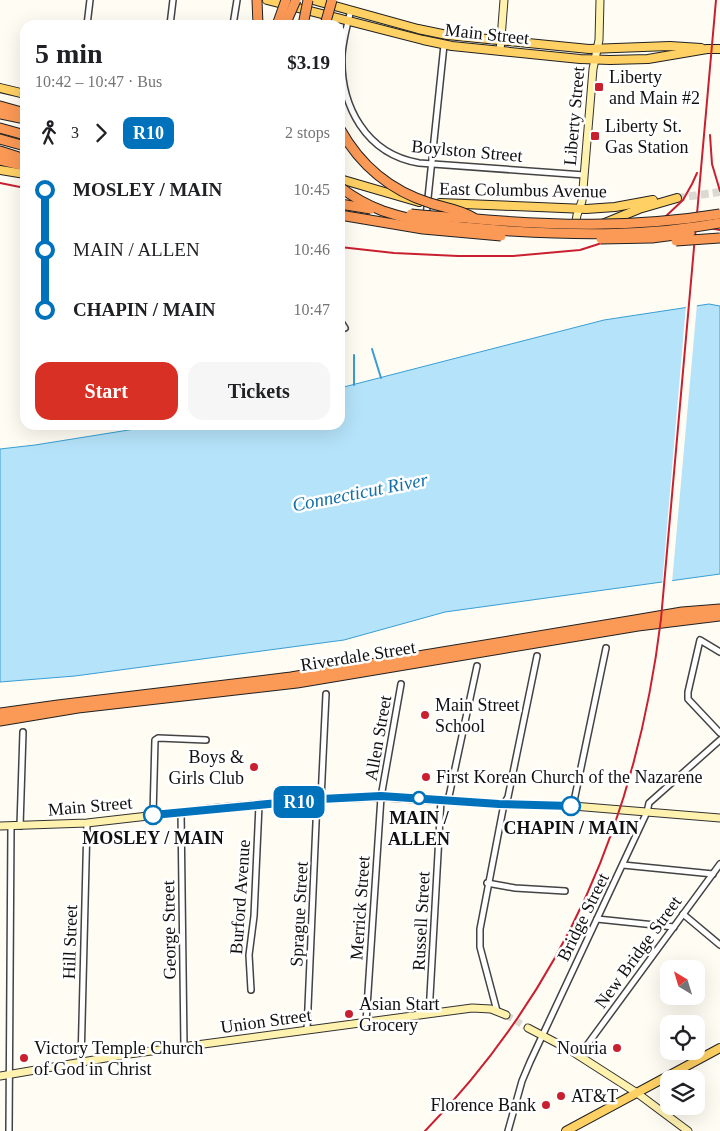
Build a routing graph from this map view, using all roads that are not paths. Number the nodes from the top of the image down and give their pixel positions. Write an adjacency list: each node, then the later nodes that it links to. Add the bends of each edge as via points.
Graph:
1 (90, 0): 14 (street)
2 (173, 0): 15 (street)
3 (237, 0): 16 (street)
4 (267, 0): 22 (main road, Main Street)
5 (286, 0): 18 (highway, bridge)
6 (296, 0): 19 (highway, bridge)
7 (308, 0): 20 (highway, bridge)
8 (313, 0): 13 (main road, Main Street)
9 (332, 0): 21 (highway, bridge)
10 (504, 0): 26 (main road)
11 (600, 0): 28 (main road, Liberty Street)
12 (257, 5): 17 (highway)
13 (351, 10): 24 (street, Boylston Street); 26 (main road, Main Street, via 428,32)
14 (88, 20)
15 (171, 20)
16 (234, 20)
17 (258, 20)
18 (279, 20)
19 (287, 20)
20 (303, 20)
21 (326, 20)
22 (344, 20)
23 (345, 20): 24 (main road, Main Street)
24 (348, 21): 25 (street, Boylston Street); 27 (main road, Main Street)
25 (345, 35)
26 (501, 40): 28 (main road, Main Street); 31 (main road)
27 (444, 45): 31 (main road, Main Street); 48 (street)
28 (597, 49): 29 (main road, Main Street, via 676,46); 32 (main road, Liberty Street)
29 (707, 49): 30 (main road, Main Street); 32 (main road, Main Street, via 652,58)
30 (720, 49)
31 (500, 51): 32 (main road, Main Street)
32 (594, 60): 52 (main road, Liberty Street)
33 (345, 86): 48 (street, Boylston Street, via 348,101 360,125 374,142 389,154 411,162)
34 (0, 88): 35 (main road)
35 (20, 93)
36 (0, 106): 37 (highway)
37 (20, 112)
38 (0, 114): 39 (highway)
39 (20, 118)
40 (0, 128): 41 (highway)
41 (20, 134)
42 (345, 136): 63 (highway, bridge, via 360,159 389,184 414,198 464,212)
43 (0, 140): 44 (highway)
44 (20, 145)
45 (0, 152): 46 (highway)
46 (20, 158)
47 (0, 160): 49 (highway)
48 (432, 164): 52 (street, Boylston Street); 56 (street)
49 (20, 165)
50 (0, 170): 51 (main road)
51 (20, 173)
52 (584, 175): 59 (main road, Liberty Street)
53 (345, 180): 56 (main road, East Columbus Avenue)
54 (345, 190): 65 (highway, bridge, via 381,210 456,227 608,233)
55 (345, 200): 60 (highway, bridge)
56 (428, 203): 57 (main road, East Columbus Avenue); 66 (street)
57 (453, 204): 59 (main road, East Columbus Avenue); 67 (main road, via 445,216)
58 (345, 205): 60 (highway, bridge)
59 (580, 208): 69 (main road, Liberty Street); 69 (main road, East Columbus Avenue, via 677,198)
60 (410, 214): 63 (highway, bridge)
61 (720, 214): 63 (highway, bridge, via 603,225)
62 (345, 217): 70 (highway, bridge, via 480,235)
63 (476, 219)
64 (345, 220): 66 (main road)
65 (720, 223)
66 (426, 225): 67 (main road)
67 (453, 228): 69 (main road)
68 (720, 228): 70 (highway, bridge)
69 (572, 234)
70 (633, 238): 71 (highway, bridge, via 672,241)
71 (720, 238)
72 (720, 609): 80 (highway, Riverdale Street, via 682,612 291,676)
73 (720, 616): 81 (highway, Riverdale Street, via 638,626 297,683)
74 (606, 648): 91 (street)
75 (720, 652): 83 (street, via 700,640 688,696)
76 (537, 656): 89 (street)
77 (477, 666): 88 (street, Russell Street)
78 (402, 684): 86 (street, Allen Street)
79 (326, 694): 87 (street, Sprague Street)
80 (0, 714)
81 (0, 720)
82 (22, 732): 99 (street)
83 (720, 734)
84 (206, 740): 94 (street, via 154,740)
85 (720, 740): 93 (street, Bridge Street, via 648,803)
86 (381, 796): 87 (main road, Main Street); 88 (main road, Main Street); 113 (street, Merrick Street)
87 (319, 800): 90 (main road, Main Street); 115 (street, Sprague Street)
88 (445, 800): 89 (main road, Main Street); 111 (street, Russell Street)
89 (504, 804): 91 (main road, Main Street); 103 (street)
90 (259, 805): 92 (main road, Main Street); 109 (street, Burford Avenue, via 249,955)
91 (573, 806): 93 (main road, Main Street)
92 (181, 812): 94 (main road, Main Street); 117 (street, George Street)
93 (647, 812): 95 (main road, Main Street); 101 (street, Bridge Street)
94 (153, 815): 96 (main road, Main Street)
95 (720, 818)
96 (87, 823): 99 (main road, Main Street); 120 (street, Hill Street)
97 (0, 826): 98 (main road, Main Street)
98 (12, 826): 99 (main road, Main Street); 121 (street)
99 (20, 826)
100 (720, 864): 102 (street, New Bridge Street)
101 (623, 866): 102 (street); 106 (street, Bridge Street)
102 (713, 874): 105 (street, New Bridge Street)
103 (487, 884): 104 (street); 110 (street, via 479,944)
104 (565, 891)
105 (683, 914): 107 (street, New Bridge Street); 108 (street)
106 (597, 919): 107 (street); 116 (street, Bridge Street)
107 (674, 927): 119 (street, New Bridge Street)
108 (720, 944)
109 (251, 990)
110 (497, 1011): 111 (main road, Union Street, via 479,1008); 112 (main road, Union Street)
111 (429, 1014): 113 (main road, Union Street)
112 (506, 1015)
113 (366, 1022): 115 (main road, Union Street)
114 (528, 1028): 116 (main road)
115 (307, 1030): 117 (main road, Union Street)
116 (542, 1035): 119 (main road); 125 (street, Bridge Street, via 522,1081)
117 (184, 1047): 120 (main road, Union Street)
118 (720, 1048): 123 (main road)
119 (579, 1056): 123 (main road)
120 (81, 1062): 121 (main road, Union Street)
121 (10, 1074): 122 (main road, Union Street); 124 (street)
122 (0, 1076)
123 (637, 1093): 126 (main road); 127 (main road)
124 (9, 1131)
125 (508, 1131)
126 (566, 1131)
127 (688, 1131)

